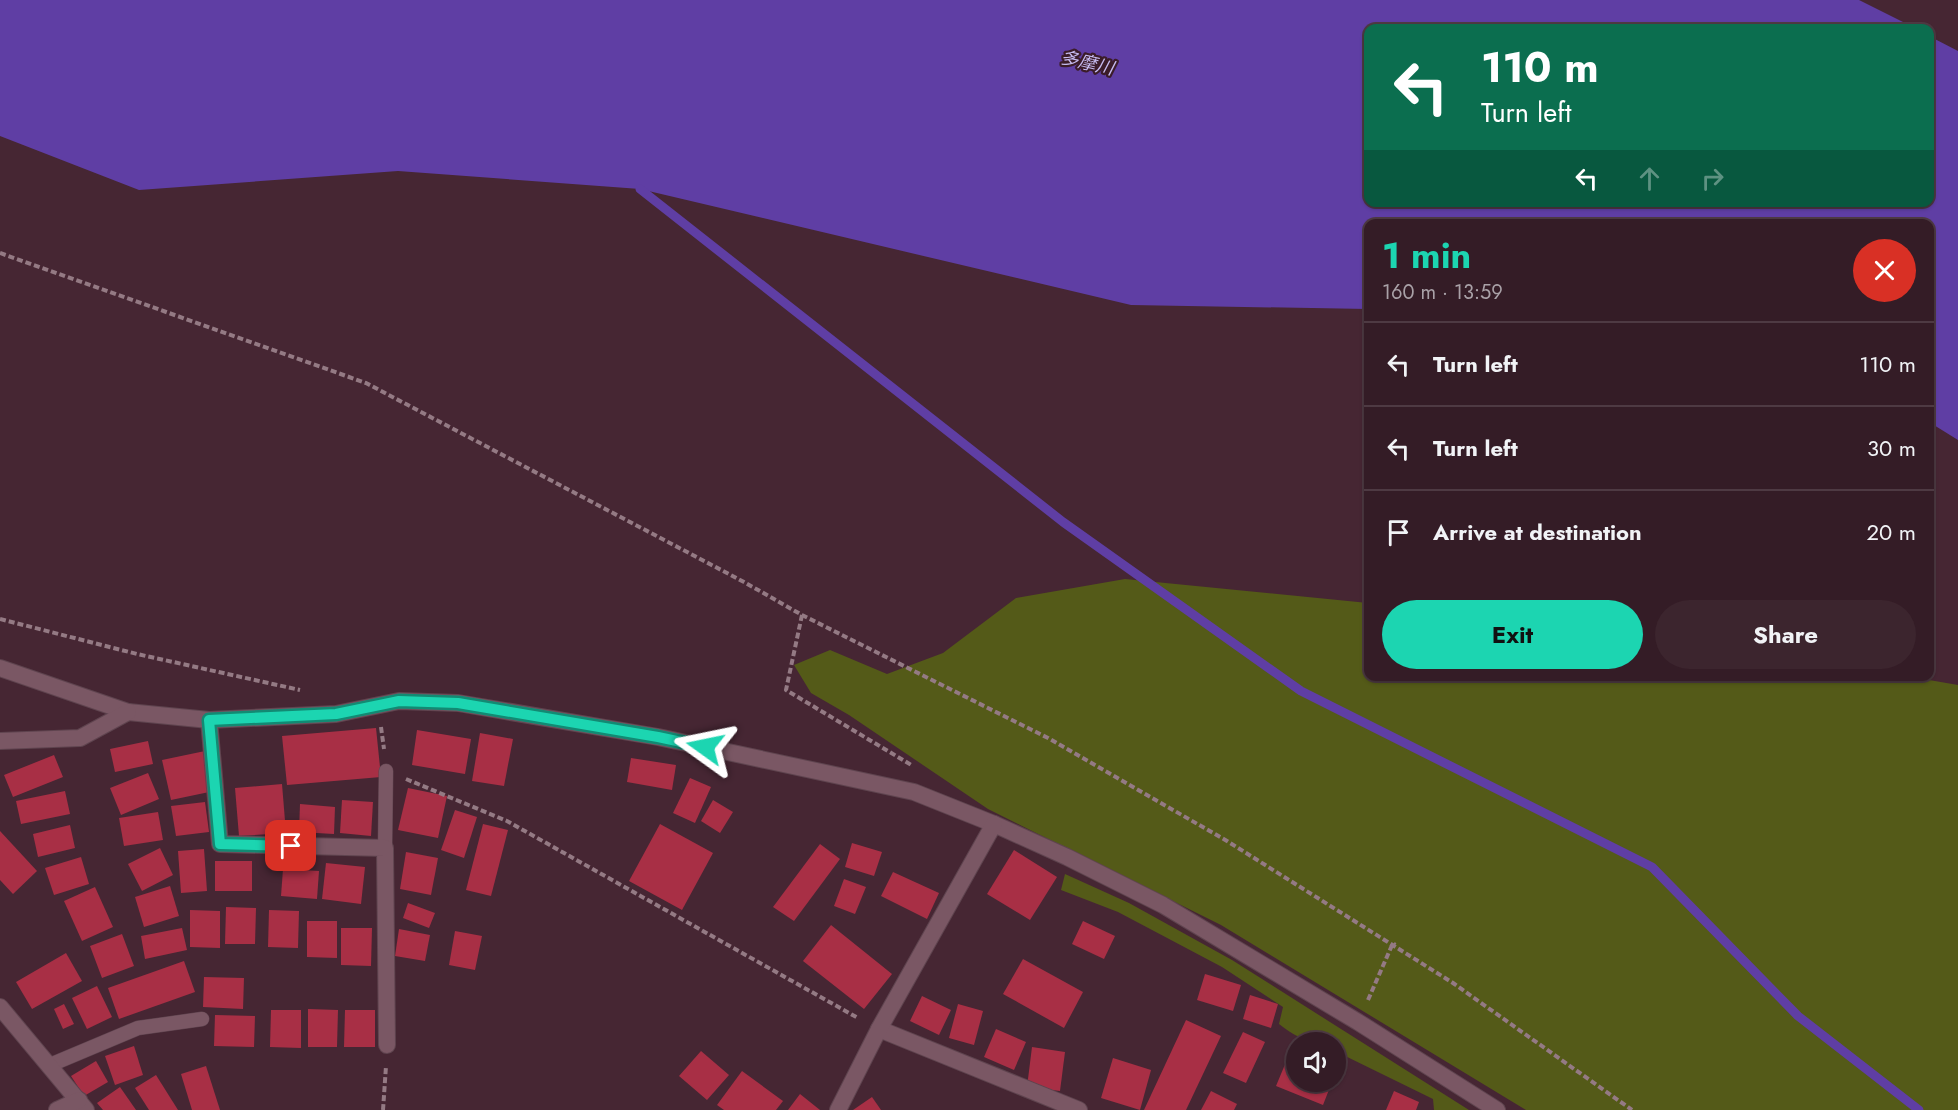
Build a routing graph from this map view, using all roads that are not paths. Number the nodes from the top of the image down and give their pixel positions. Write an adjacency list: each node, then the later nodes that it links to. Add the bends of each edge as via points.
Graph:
1 (0, 668): 2 (street)
2 (128, 712): 3 (street); 4 (street, via 80,738)
3 (209, 720): 6 (street, via 336,714 399,701 458,703 658,737 914,792); 7 (street, via 220,844)
4 (0, 741)
5 (386, 771): 7 (lane)
6 (994, 824): 10 (street); 17 (street, via 1163,905)
7 (385, 848): 11 (street)
8 (0, 1007): 12 (street)
9 (202, 1019): 12 (lane, via 138,1028)
10 (879, 1029): 15 (street); 16 (street)
11 (387, 1045)
12 (50, 1065): 13 (street)
13 (82, 1105): 14 (street)
14 (57, 1110)
15 (838, 1110)
16 (1079, 1110)
17 (1497, 1110)

